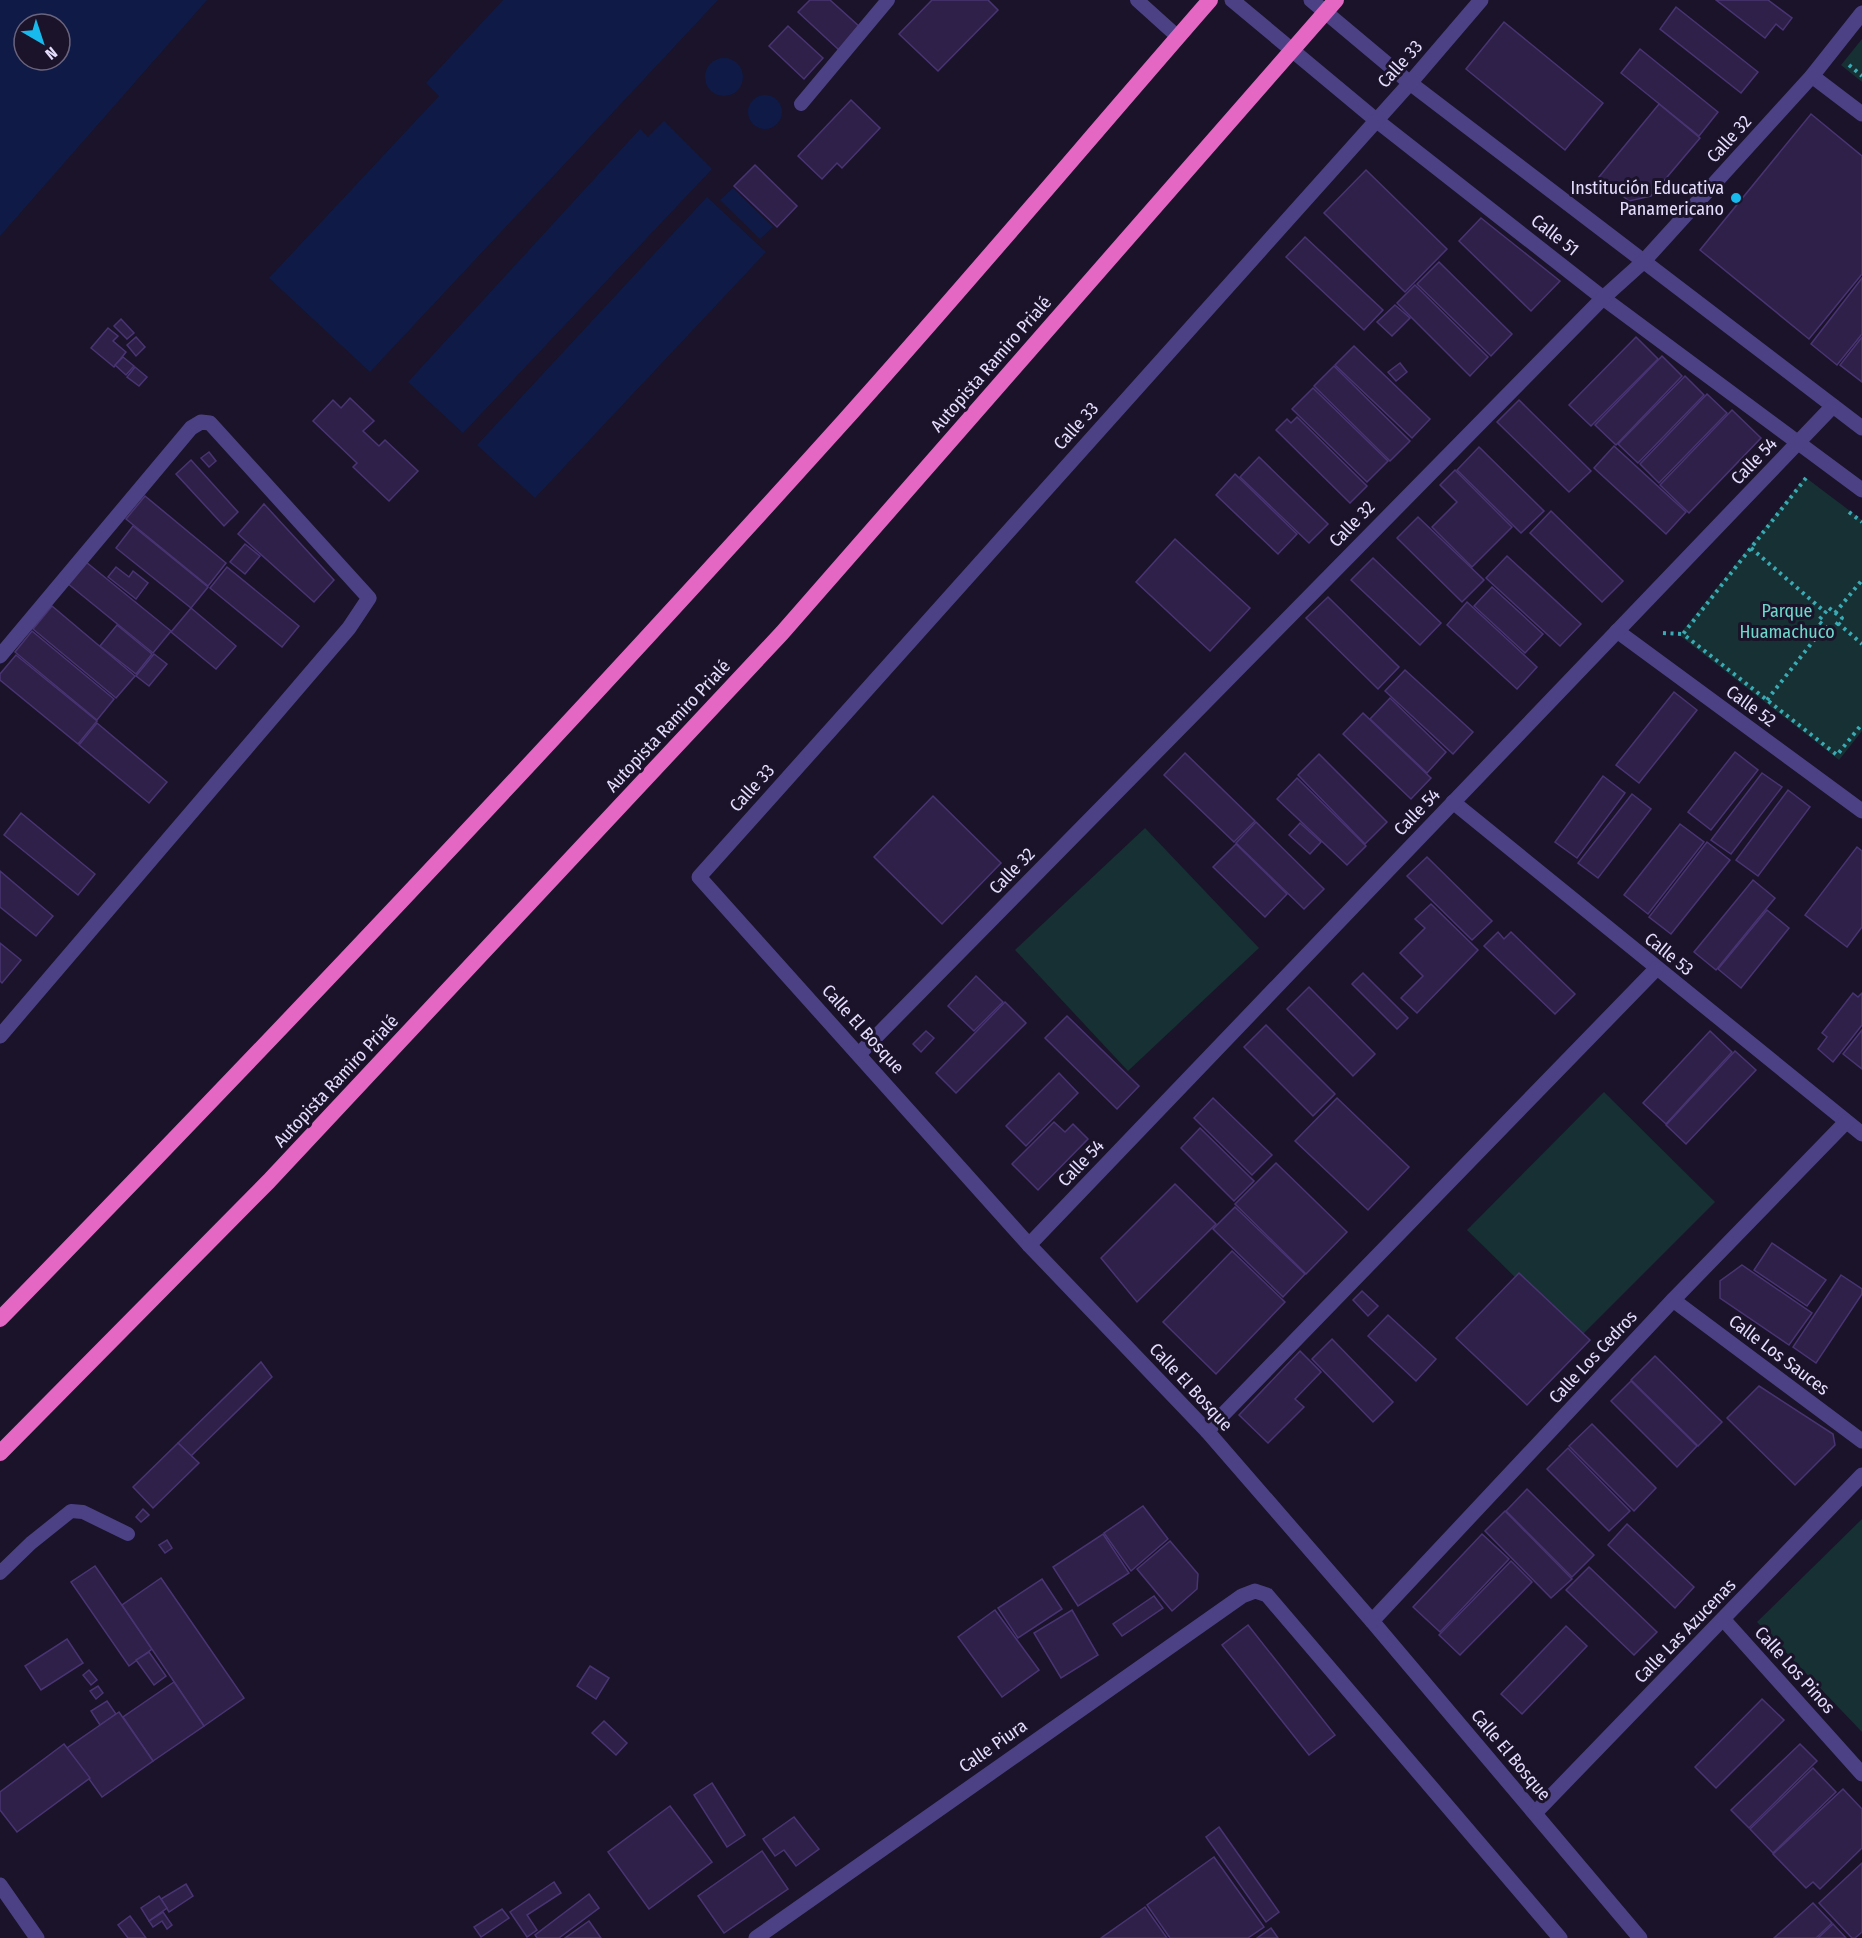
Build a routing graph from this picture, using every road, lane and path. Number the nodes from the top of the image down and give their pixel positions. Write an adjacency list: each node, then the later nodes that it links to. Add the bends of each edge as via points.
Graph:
1 (888, 0): 15 (lane)
2 (1137, 0): 9 (lane)
3 (1210, 0): 9 (highway)
4 (1232, 0): 10 (street, Calle 51)
5 (1311, 0): 7 (street, Calle 51)
6 (1481, 0): 14 (street, Calle 33)
7 (1331, 6): 10 (highway, Autopista Ramiro Prialé); 14 (street, Calle 51)
8 (1862, 13): 12 (street, Calle 32)
9 (1178, 36): 48 (highway, via 846,419 434,869)
10 (1292, 50): 17 (street, Calle 51); 51 (highway, Autopista Ramiro Prialé, via 782,633 269,1181)
11 (1848, 65): 13 (path)
12 (1812, 75): 16 (street); 18 (street, Calle 32)
13 (1862, 76)
14 (1410, 83): 17 (street, Calle 33); 18 (street, Calle 51)
15 (801, 104)
16 (1862, 114)
17 (1376, 120): 19 (street, Calle 51); 40 (street, Calle 33)
18 (1643, 262): 19 (street, Calle 32); 20 (street, Calle 51)
19 (1603, 298): 22 (street, Calle 51); 43 (street, Calle 32)
20 (1833, 406): 21 (street, Calle 51); 22 (street, Calle 54)
21 (1862, 428)
22 (1798, 443): 24 (street, Calle 51); 33 (street, Calle 54)
23 (1815, 486): 27 (path, via 1806,478)
24 (1862, 490)
25 (1843, 508): 26 (path)
26 (1862, 522)
27 (1750, 548): 29 (path); 36 (path, via 1683,634)
28 (1862, 580): 30 (path)
29 (1825, 612): 30 (path, via 1828,608); 32 (path, via 1818,621)
30 (1835, 614): 31 (path, via 1842,618)
31 (1838, 623): 32 (path, via 1831,631); 34 (path)
32 (1825, 626): 36 (path)
33 (1617, 632): 38 (street, Calle 54); 39 (street, Calle 52)
34 (1862, 644)
35 (0, 656): 42 (street, via 191,428 201,422 210,423 369,598 350,628)
36 (1767, 700): 37 (path, via 1838,755)
37 (1862, 724)
38 (1453, 802): 41 (street, Calle 53); 46 (street, Calle 54)
39 (1862, 811)
40 (699, 877): 43 (street, Calle El Bosque)
41 (1656, 969): 44 (street, Calle 53); 49 (street)
42 (0, 1036)
43 (859, 1054): 46 (street, Calle El Bosque)
44 (1846, 1122): 45 (street, Calle 53); 47 (street, Calle Los Cedros)
45 (1862, 1134)
46 (1029, 1245): 49 (street, Calle El Bosque)
47 (1673, 1300): 50 (street, Calle Los Sauces); 56 (street, Calle Los Cedros)
48 (0, 1319)
49 (1207, 1431): 56 (street, Calle El Bosque)
50 (1862, 1441)
51 (0, 1453)
52 (1862, 1475): 55 (street, Calle Las Azucenas)
53 (128, 1534): 54 (lane, via 83,1512 71,1511)
54 (0, 1573)
55 (1723, 1619): 57 (street, Calle Los Pinos); 58 (street, Calle Las Azucenas)
56 (1372, 1621): 58 (street, Calle El Bosque)
57 (1862, 1774)
58 (1535, 1813): 63 (street, Calle El Bosque)
59 (0, 1886): 60 (street)
60 (37, 1938)
61 (756, 1938): 62 (street, Calle Piura, via 1166,1648 1255,1591 1267,1595)
62 (1560, 1938)
63 (1640, 1938)

